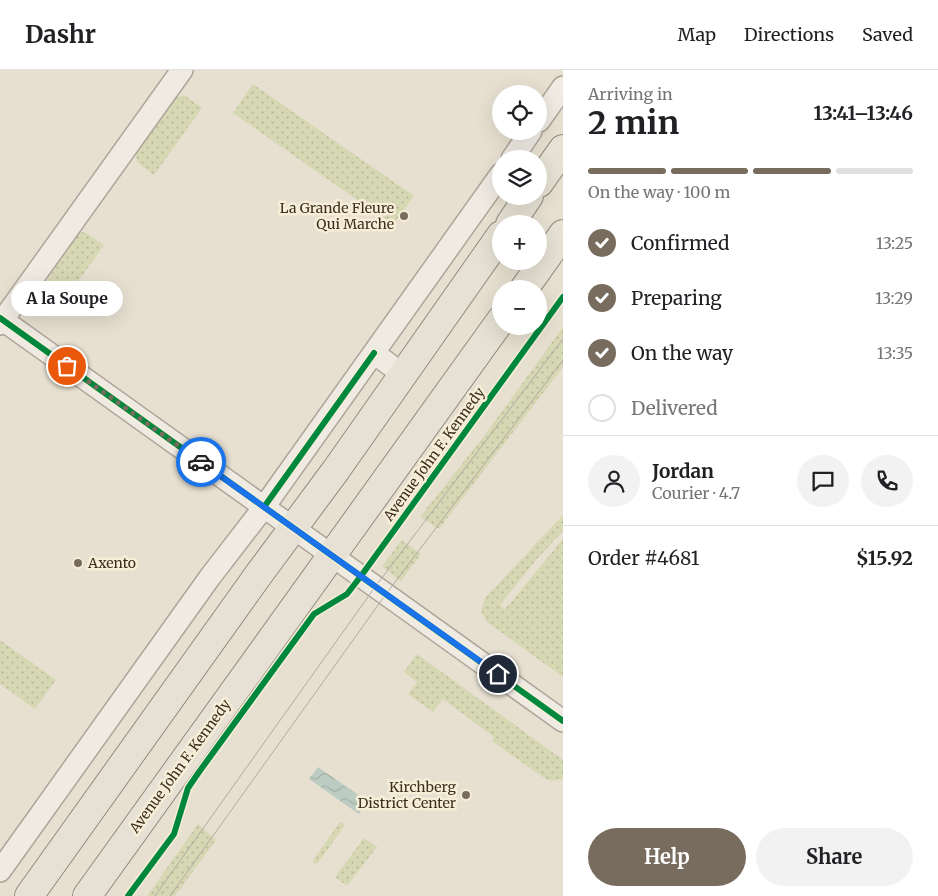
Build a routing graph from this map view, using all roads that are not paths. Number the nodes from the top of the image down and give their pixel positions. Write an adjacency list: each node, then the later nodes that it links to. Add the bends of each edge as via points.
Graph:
1 (182, 70): 10 (street)
2 (563, 87): 3 (street)
3 (547, 110)
4 (563, 149): 5 (main road)
5 (547, 172)
6 (492, 187): 12 (street)
7 (563, 234): 9 (main road)
8 (492, 248): 13 (main road)
9 (530, 280)
10 (1, 321): 14 (street)
11 (492, 333): 16 (main road, Avenue John F. Kennedy)
12 (374, 353): 13 (street); 14 (street)
13 (402, 374): 15 (main road)
14 (264, 507): 15 (street); 18 (street, via 210,577)
15 (294, 528): 16 (street); 19 (main road)
16 (332, 556): 17 (street); 20 (main road, Avenue John F. Kennedy)
17 (563, 721)
18 (0, 871)
19 (29, 896)
20 (87, 896)

